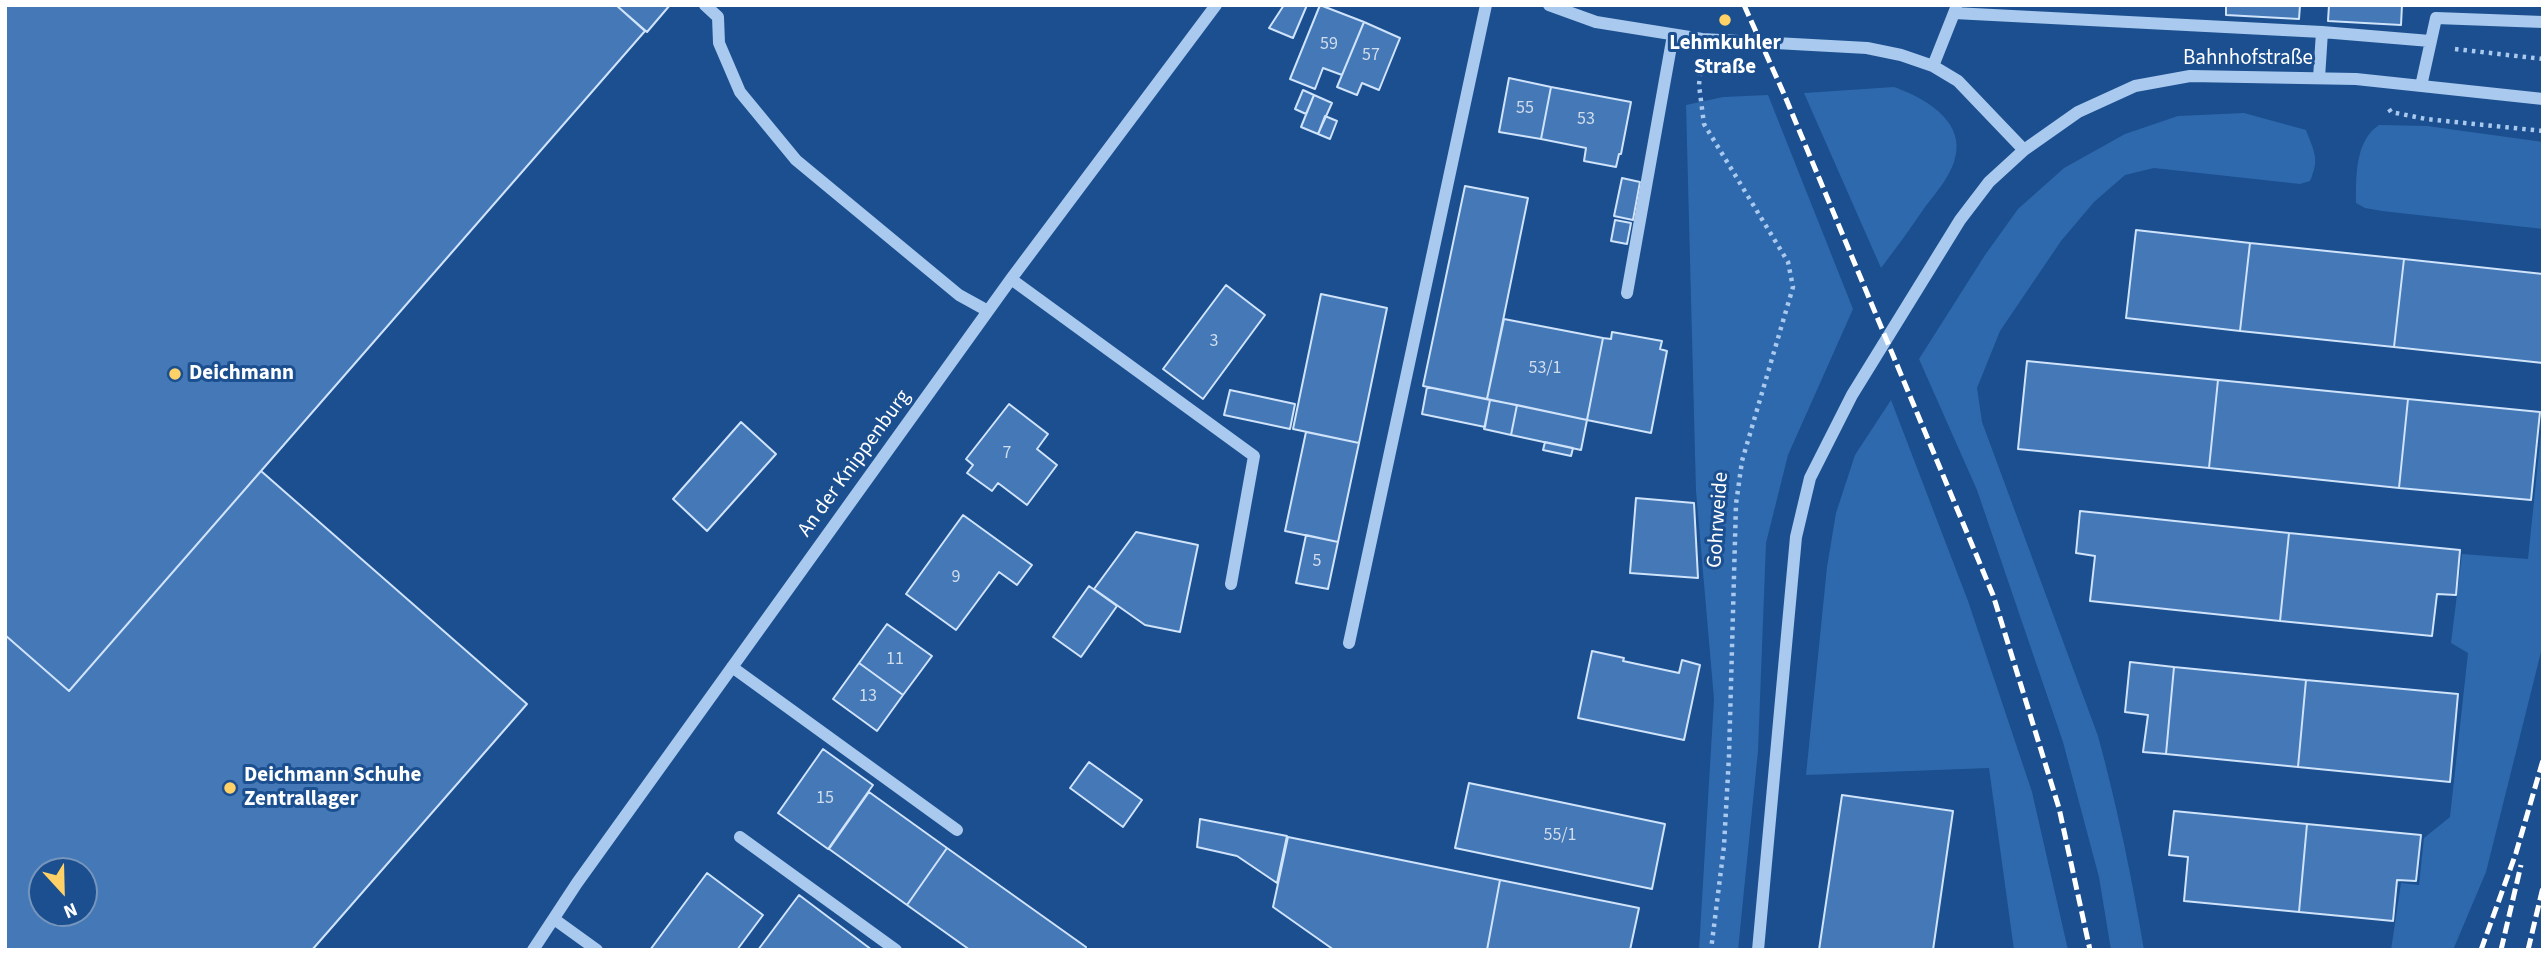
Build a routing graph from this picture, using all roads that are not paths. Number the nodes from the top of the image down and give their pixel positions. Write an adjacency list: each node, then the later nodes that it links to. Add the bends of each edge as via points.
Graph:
1 (705, 5): 17 (street, via 718,17 719,43 740,92 796,160 959,295)
2 (1216, 5): 15 (street, An der Knippenburg)
3 (1486, 5): 19 (street)
4 (1549, 5): 8 (street, via 1596,22)
5 (1955, 9): 7 (street); 10 (street)
6 (2543, 22): 9 (street, via 2436,18)
7 (2322, 32): 9 (street); 11 (street)
8 (1673, 35): 10 (street, via 1867,48); 16 (street)
9 (2430, 41): 12 (street)
10 (1933, 66): 14 (street, via 1958,81)
11 (2319, 78): 12 (street, Bahnhofstraße); 14 (street, Bahnhofstraße, via 2190,76 2135,86 2078,112)
12 (2421, 86): 13 (street, Bahnhofstraße)
13 (2543, 99)
14 (2024, 150): 27 (street, via 1989,182 1960,220 1852,395 1810,478 1796,537)
15 (1011, 279): 17 (street, An der Knippenburg); 18 (street, via 1254,456)
16 (1627, 293)
17 (988, 311): 20 (street, An der Knippenburg)
18 (1231, 584)
19 (1349, 643)
20 (732, 667): 21 (street); 23 (street, An der Knippenburg)
21 (957, 830)
22 (740, 837): 26 (street)
23 (554, 919): 24 (street, An der Knippenburg); 25 (street)
24 (533, 950)
25 (597, 950)
26 (896, 950)
27 (1758, 950)

